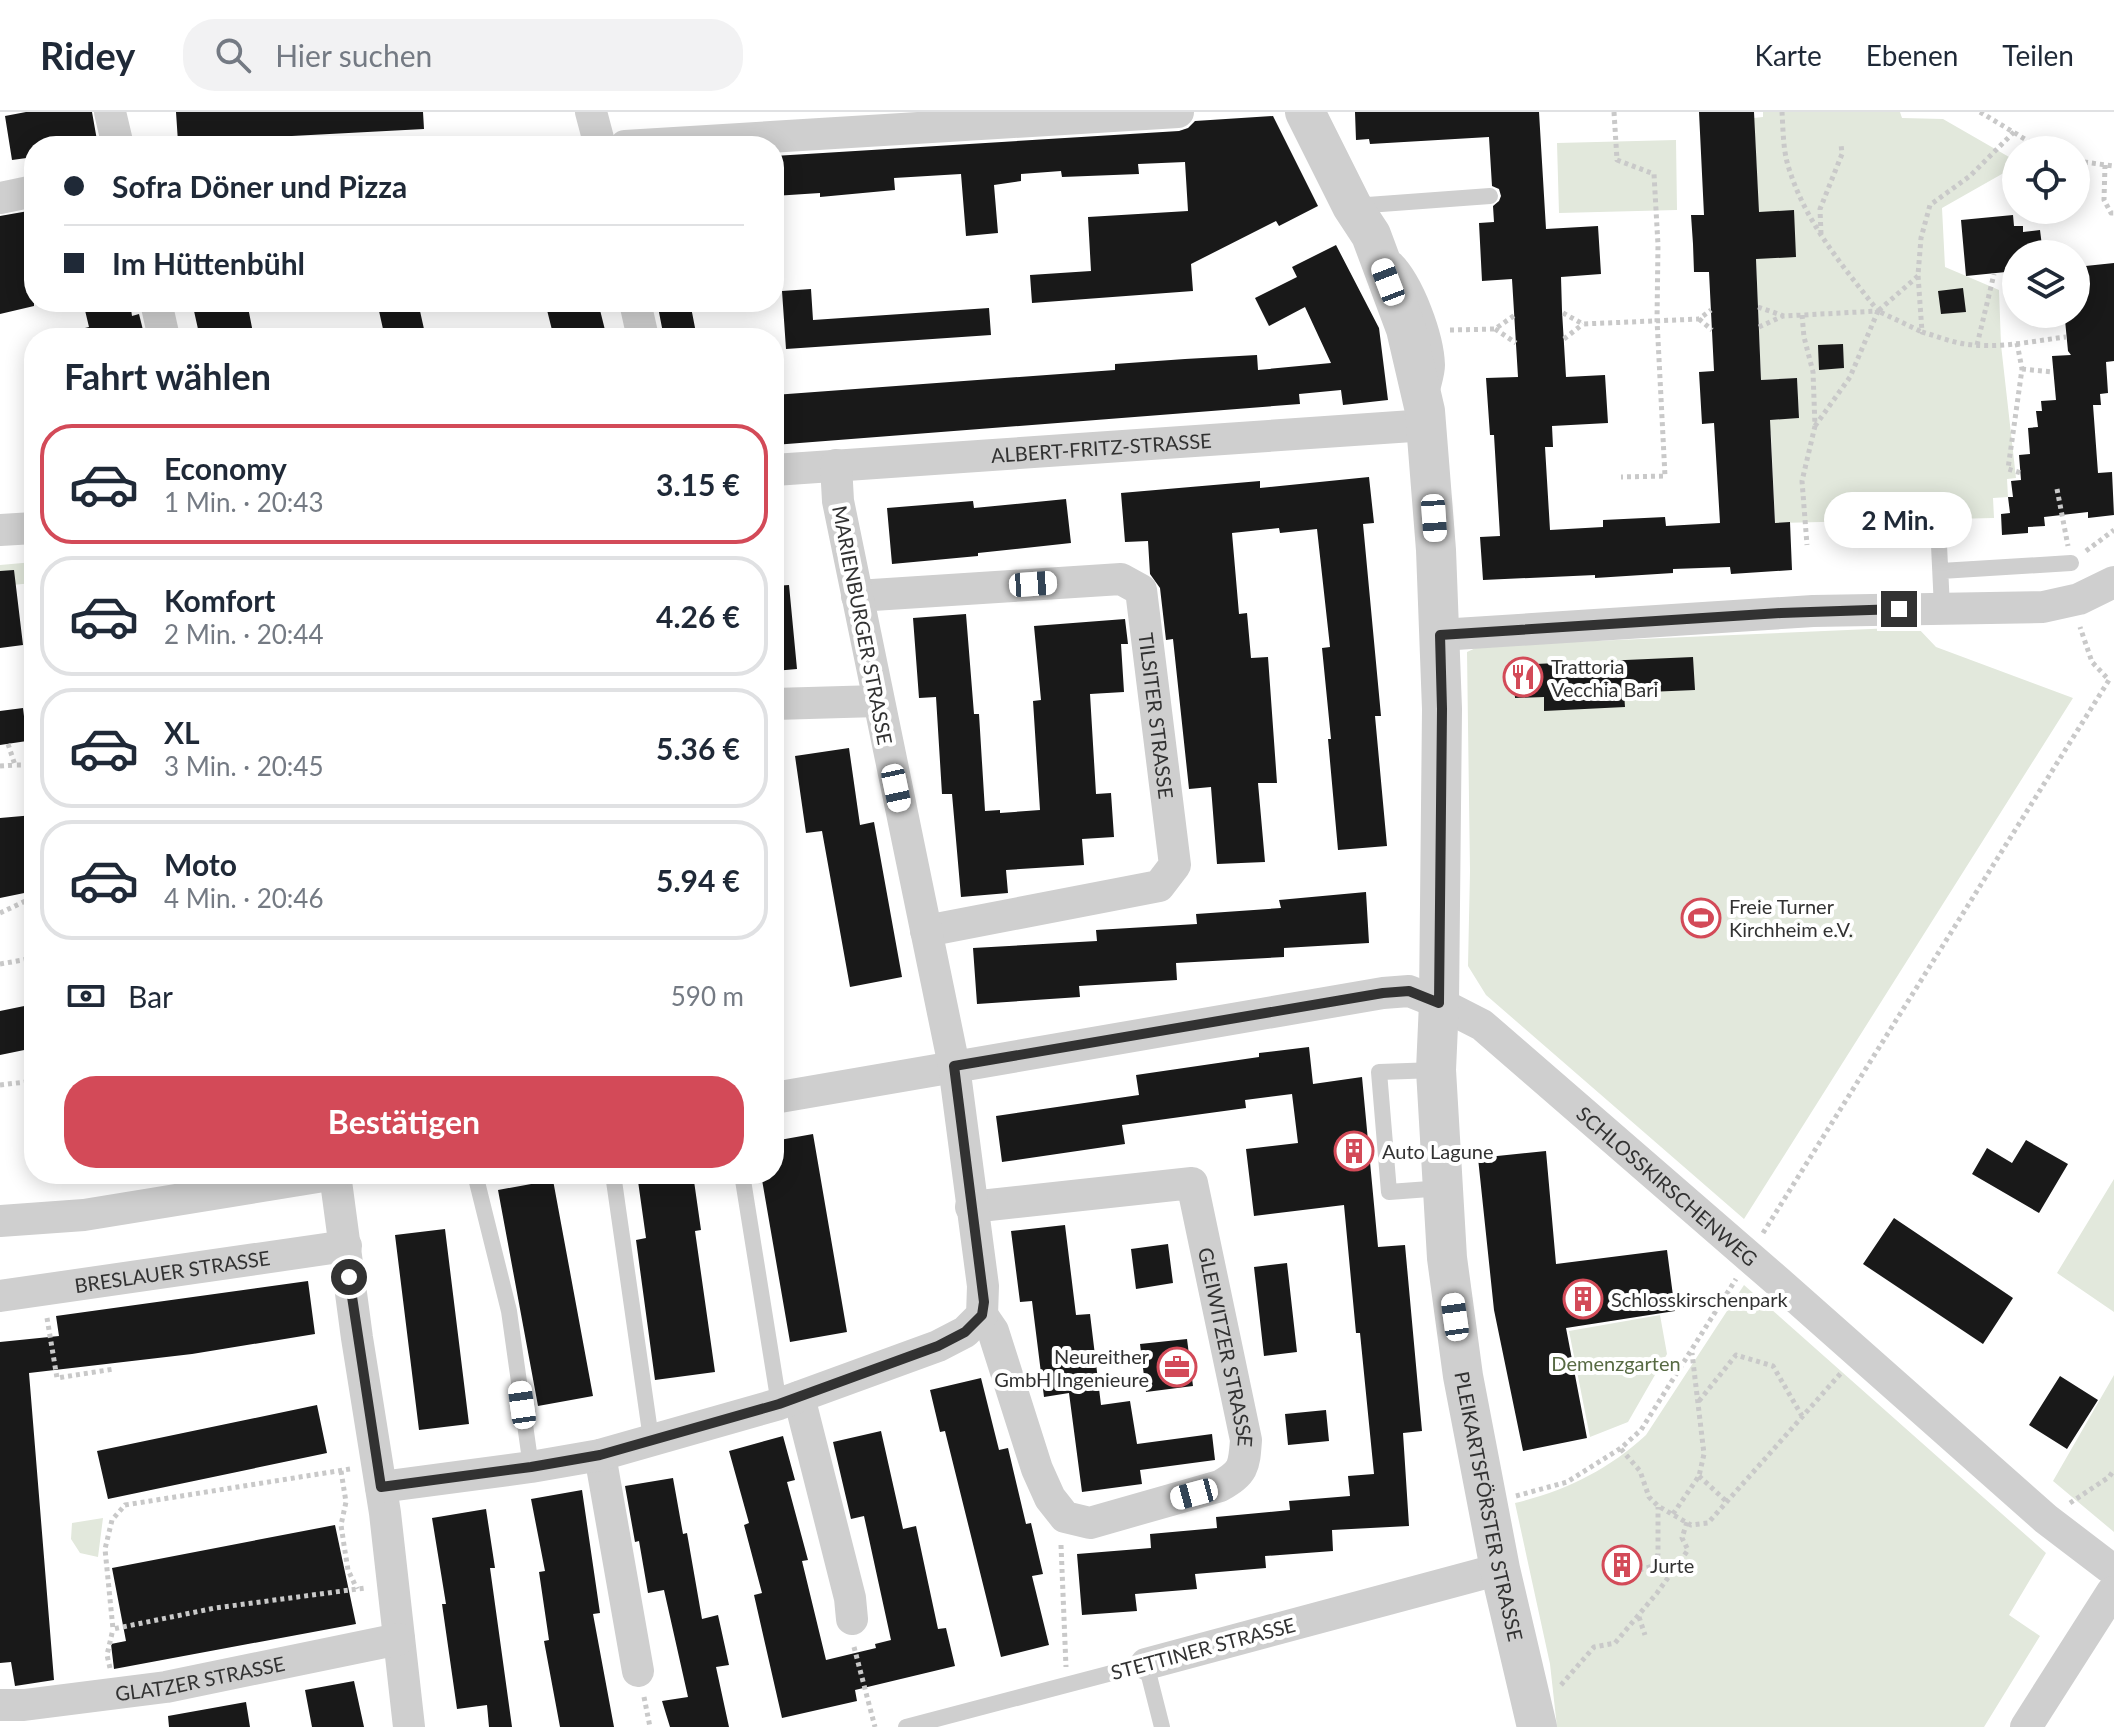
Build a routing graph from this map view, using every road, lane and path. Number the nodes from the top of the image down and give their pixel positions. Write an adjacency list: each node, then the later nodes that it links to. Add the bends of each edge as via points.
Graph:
1 (110, 112): 9 (street)
2 (591, 112): 10 (street)
3 (1178, 112): 11 (street)
4 (1305, 112): 21 (street, PLEIKARTSFÖRSTER STRASSE)
5 (1614, 112): 33 (path, via 1617,160 1654,174)
6 (1782, 112): 22 (path, via 1787,160)
7 (1980, 112): 8 (path)
8 (2014, 132): 12 (path); 24 (path, via 1970,176 1930,205)
9 (116, 136)
10 (597, 136)
11 (784, 136)
12 (2020, 136)
13 (1841, 144): 22 (path, via 1842,154 1820,209)
14 (2090, 163): 15 (path)
15 (2105, 165): 16 (path); 20 (path, via 2104,200)
16 (2114, 166)
17 (24, 193): 19 (street)
18 (1490, 196): 21 (lane)
19 (0, 198)
20 (2114, 213)
21 (1361, 221): 47 (street, PLEIKARTSFÖRSTER STRASSE, via 1406,329)
22 (1822, 239): 27 (path)
23 (1994, 274): 44 (path)
24 (1918, 275): 27 (path); 39 (path)
25 (1758, 307): 31 (path)
26 (1711, 310): 32 (path)
27 (1878, 311): 30 (path); 39 (path); 48 (path, via 1850,377)
28 (1563, 313): 34 (path)
29 (1515, 315): 36 (path)
30 (1802, 315): 31 (path); 48 (path, via 1813,372)
31 (1784, 316): 35 (path)
32 (1699, 319): 33 (path); 37 (path)
33 (1657, 320): 34 (path); 52 (path, via 1665,476)
34 (1583, 324): 41 (path)
35 (1759, 327)
36 (1495, 329): 38 (path); 42 (path)
37 (1712, 330)
38 (1441, 331)
39 (1922, 332): 44 (path)
40 (2066, 337): 43 (path)
41 (1564, 339)
42 (1516, 343)
43 (2017, 343): 44 (path); 45 (path)
44 (1977, 345)
45 (2022, 369): 46 (path); 51 (path, via 2008,469)
46 (2053, 372)
47 (1426, 418): 49 (street, ALBERT-FRITZ-STRASSE); 64 (street, PLEIKARTSFÖRSTER STRASSE)
48 (1815, 426): 57 (path, via 1802,481)
49 (836, 465): 50 (street, ALBERT-FRITZ-STRASSE); 61 (street, MARIENBURGER STRASSE)
50 (784, 469)
51 (2021, 473)
52 (1621, 477)
53 (2057, 489): 58 (path)
54 (1938, 524): 59 (lane)
55 (24, 529): 56 (street)
56 (0, 530)
57 (1807, 545)
58 (2071, 563): 59 (lane)
59 (1941, 571): 63 (lane)
60 (2114, 582): 62 (street)
61 (857, 596): 66 (street, MARIENBURGER STRASSE); 74 (street, TILSITER STRASSE, via 1121,579 1141,590 1175,865 1159,886)
62 (2072, 601): 63 (street, via 2043,607); 65 (path, via 2092,662)
63 (1942, 608): 64 (street)
64 (1440, 635): 77 (street, PLEIKARTSFÖRSTER STRASSE)
65 (2111, 682): 92 (path)
66 (878, 701): 67 (street); 74 (street, MARIENBURGER STRASSE)
67 (784, 704)
68 (8, 744): 69 (path)
69 (15, 765): 70 (path); 71 (path)
70 (24, 765)
71 (0, 766)
72 (24, 902): 73 (path)
73 (0, 913)
74 (926, 931): 78 (street, MARIENBURGER STRASSE)
75 (24, 960): 76 (path)
76 (0, 964)
77 (1439, 1003): 78 (street, via 1409,991 1383,993); 79 (street, PLEIKARTSFÖRSTER STRASSE); 92 (street, SCHLOSSKIRSCHENWEG, via 1482,1025)
78 (954, 1066): 82 (street); 89 (street, MARIENBURGER STRASSE)
79 (1436, 1070): 88 (street, PLEIKARTSFÖRSTER STRASSE); 88 (lane, via 1379,1072 1389,1192)
80 (24, 1082): 81 (path)
81 (0, 1085)
82 (784, 1096)
83 (275, 1184): 90 (street, via 84,1215)
84 (337, 1184): 91 (street)
85 (477, 1184): 105 (lane, via 509,1311)
86 (614, 1184): 102 (lane)
87 (744, 1184): 99 (lane)
88 (1443, 1188): 111 (street, PLEIKARTSFÖRSTER STRASSE, via 1463,1376)
89 (971, 1207): 95 (street, MARIENBURGER STRASSE); 114 (street, GLEIWITZER STRASSE, via 1192,1183 1246,1440 1244,1466 1220,1486 1090,1523)
90 (0, 1221)
91 (346, 1246): 93 (street, BRESLAUER STRASSE); 108 (street)
92 (1749, 1258): 96 (path); 97 (street, SCHLOSSKIRSCHENWEG)
93 (43, 1289): 94 (street, BRESLAUER STRASSE); 98 (path, via 57,1378)
94 (0, 1296)
95 (982, 1315): 99 (street, via 965,1332 938,1346); 114 (street, via 993,1331 1037,1469)
96 (1692, 1352): 100 (path); 103 (path, via 1641,1430)
97 (1858, 1354): 101 (path); 115 (street, SCHLOSSKIRSCHENWEG)
98 (114, 1369)
99 (789, 1400): 102 (street); 123 (street)
100 (1698, 1402): 101 (path, via 1736,1355 1773,1366); 109 (path, via 1704,1454)
101 (1802, 1416): 110 (path)
102 (651, 1439): 104 (street)
103 (1621, 1448): 111 (path, via 1567,1482); 112 (path)
104 (600, 1455): 105 (street); 128 (street)
105 (531, 1467): 108 (street)
106 (2114, 1470): 115 (path)
107 (341, 1471): 108 (path); 121 (path, via 346,1502 341,1525 348,1570); 124 (path, via 125,1505 112,1520 105,1549)
108 (379, 1476): 120 (street)
109 (1699, 1476): 110 (path); 113 (path)
110 (1726, 1501): 116 (path, via 1708,1523)
111 (1488, 1504): 117 (street, PLEIKARTSFÖRSTER STRASSE)
112 (1658, 1506): 113 (path); 118 (path, via 1658,1554 1653,1566)
113 (1673, 1514): 116 (path)
114 (1065, 1517): 129 (path, via 1060,1534)
115 (2046, 1519): 119 (street, SCHLOSSKIRSCHENWEG)
116 (1687, 1522): 122 (path, via 1682,1538 1688,1550)
117 (1500, 1569): 127 (street, STETTINER STRASSE); 132 (street, PLEIKARTSFÖRSTER STRASSE)
118 (1639, 1570)
119 (2112, 1578): 137 (street)
120 (394, 1584): 121 (path); 126 (street)
121 (357, 1589): 124 (path, via 215,1608)
122 (1638, 1616): 125 (path); 132 (path, via 1615,1643 1594,1647)
123 (852, 1619): 134 (path, via 850,1631)
124 (113, 1629): 130 (path, via 107,1655)
125 (1645, 1635)
126 (399, 1639): 130 (street, GLATZER STRASSE); 133 (street)
127 (1146, 1664): 129 (lane, STETTINER STRASSE); 136 (lane)
128 (638, 1671)
129 (1067, 1683): 135 (lane, STETTINER STRASSE)
130 (115, 1693): 131 (street, GLATZER STRASSE)
131 (0, 1705)
132 (1535, 1722)
133 (409, 1727)
134 (875, 1727)
135 (906, 1727)
136 (1162, 1727)
137 (2026, 1727)

